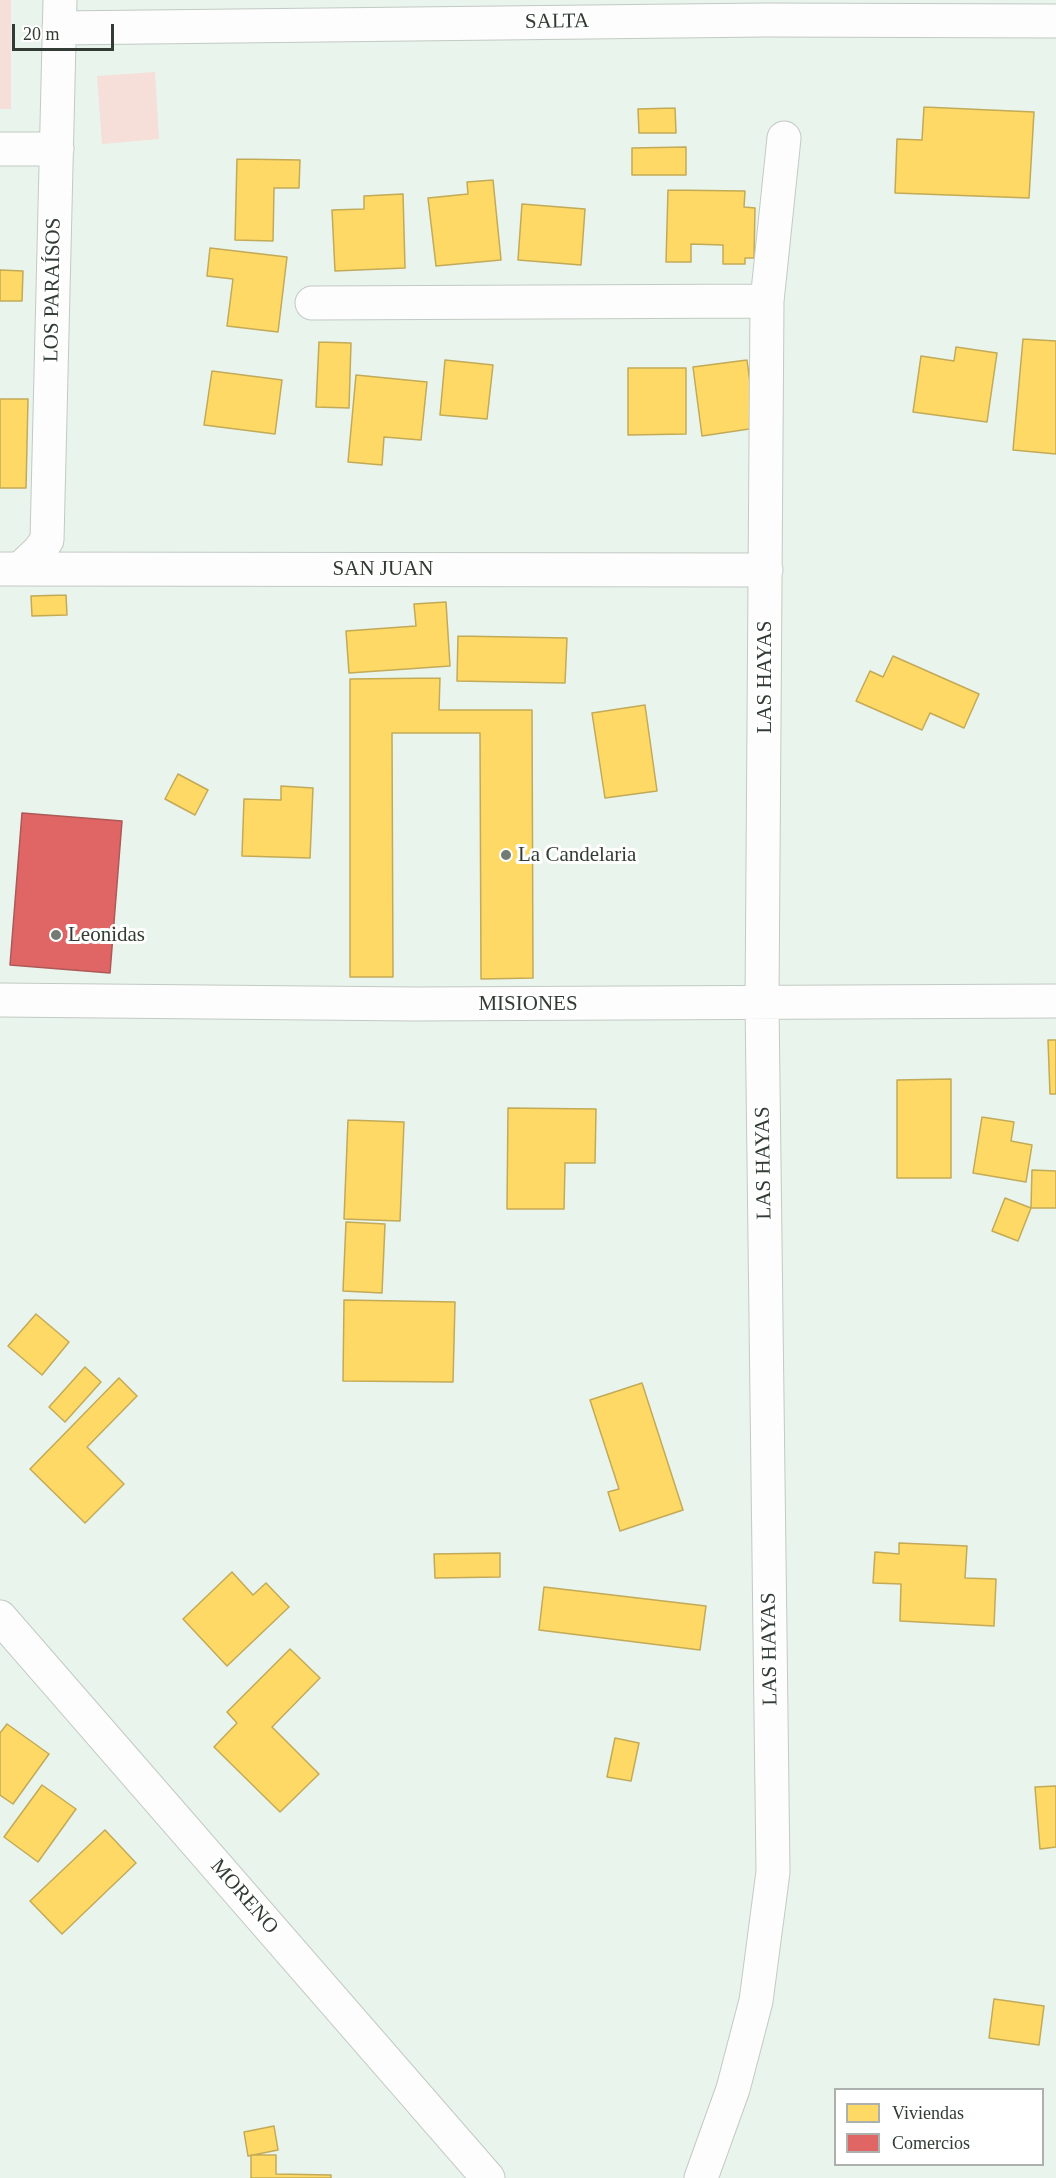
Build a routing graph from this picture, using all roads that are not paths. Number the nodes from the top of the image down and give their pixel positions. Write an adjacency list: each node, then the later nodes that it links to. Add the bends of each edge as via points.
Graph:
1 (766, 10): 2 (street, SALTA); 3 (street, SALTA)
2 (59, 14): 6 (street, LOS PARAÍSOS)
3 (1056, 21)
4 (784, 138): 7 (street, LAS HAYAS)
5 (0, 149): 6 (street)
6 (57, 149): 9 (street, LOS PARAÍSOS, via 46,540 39,551)
7 (767, 301): 8 (street); 10 (street, LAS HAYAS)
8 (312, 303)
9 (10, 569): 10 (street, SAN JUAN)
10 (766, 570): 13 (street, LAS HAYAS)
11 (0, 1000): 13 (street, MISIONES)
12 (1056, 1001): 13 (street, MISIONES)
13 (762, 1003): 16 (street, LAS HAYAS, via 773,1872 756,2001 733,2089)
14 (0, 1617): 15 (street, MORENO)
15 (488, 2178)
16 (701, 2178)

